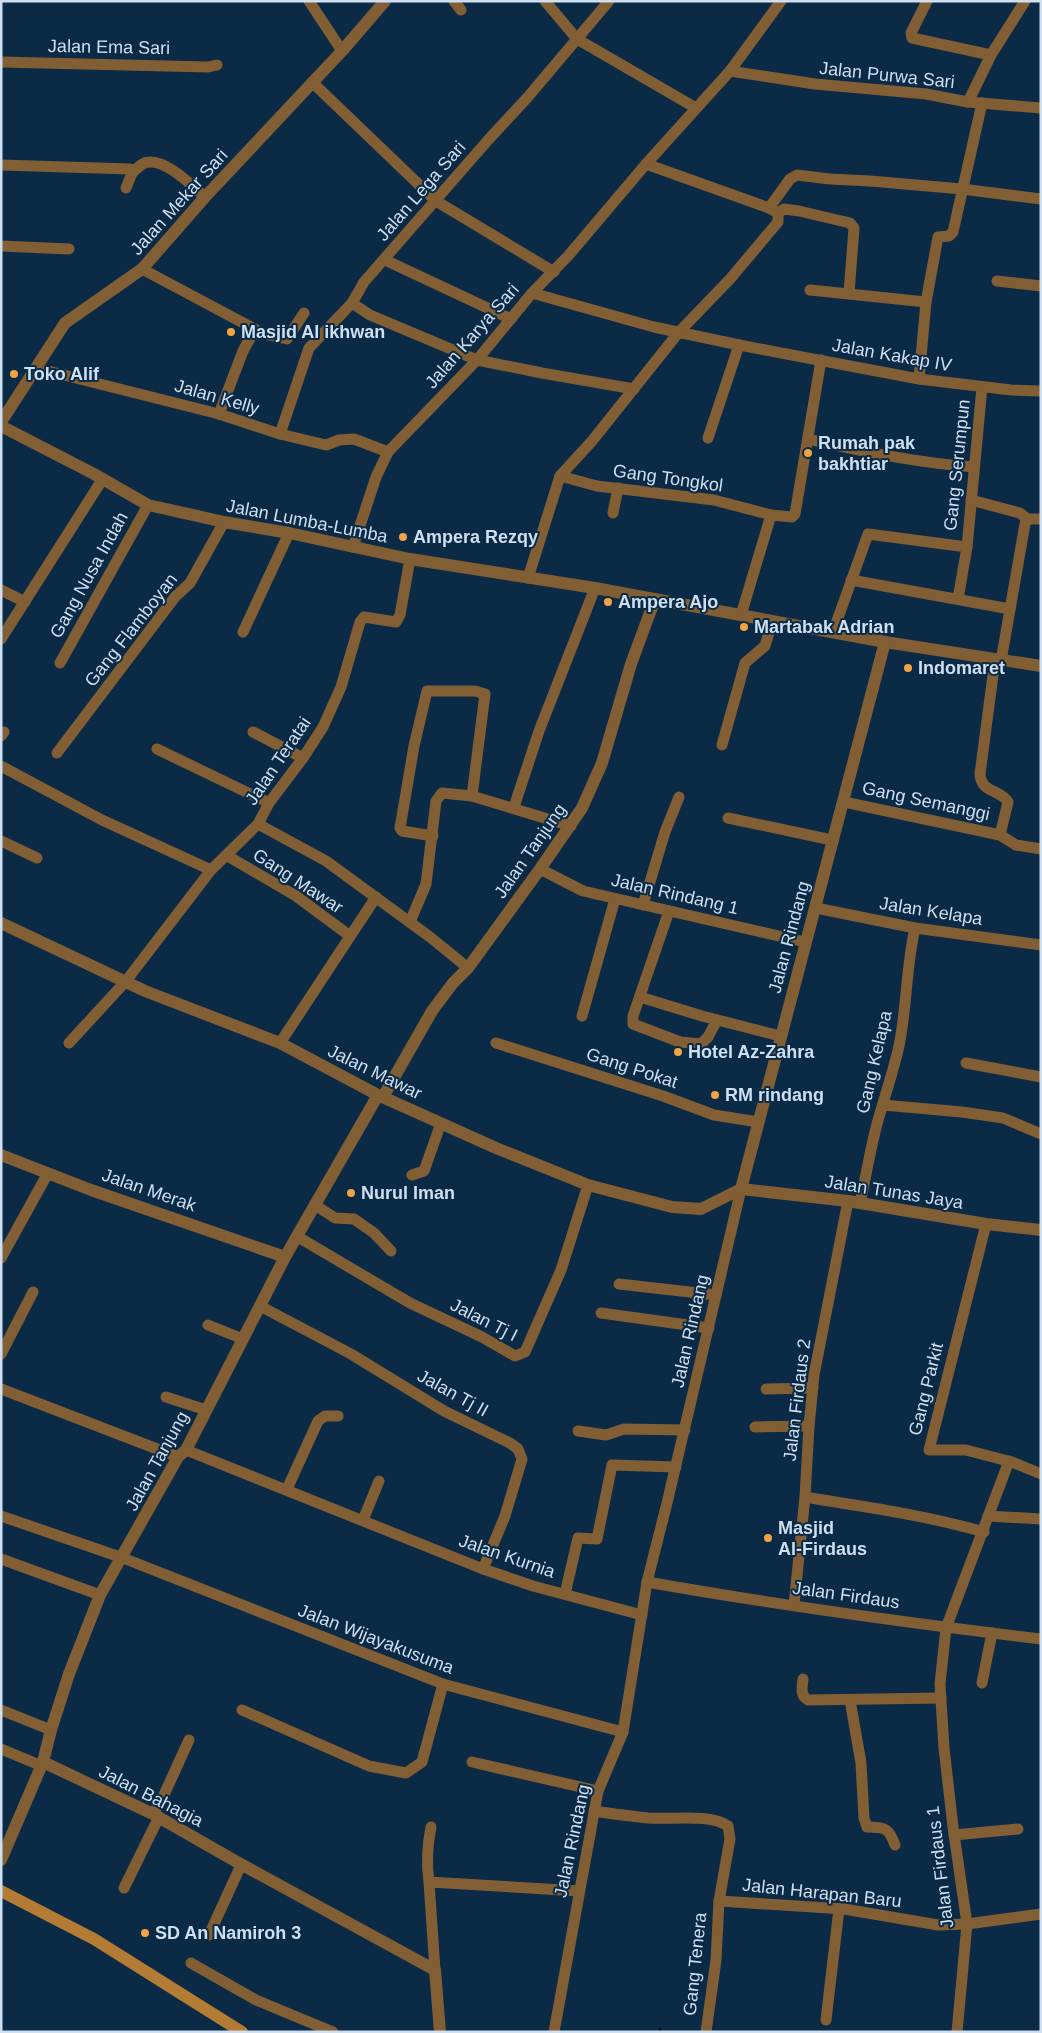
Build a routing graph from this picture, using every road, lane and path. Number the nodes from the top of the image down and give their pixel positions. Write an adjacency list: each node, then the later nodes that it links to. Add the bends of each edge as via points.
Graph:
1 (308, 1): 9 (street)
2 (385, 1): 9 (street, Jalan Mekar Sari)
3 (545, 1): 8 (street)
4 (609, 1): 8 (street, Jalan Lega Sari)
5 (781, 1): 13 (street, Jalan Karya Sari)
6 (927, 1): 10 (street, via 911,33 912,38)
7 (1025, 1): 10 (street)
8 (577, 39): 17 (street); 26 (street, Jalan Lega Sari)
9 (342, 51): 14 (street, Jalan Mekar Sari)
10 (991, 55): 15 (street)
11 (1, 62): 12 (street, Jalan Ema Sari)
12 (217, 65)
13 (730, 71): 15 (street, Jalan Purwa Sari, via 815,84 926,94); 17 (street, Jalan Karya Sari)
14 (312, 82): 24 (street, Jalan Mekar Sari); 26 (street)
15 (968, 102): 16 (street, Jalan Purwa Sari)
16 (982, 103): 18 (street, Jalan Purwa Sari); 23 (street)
17 (696, 108): 19 (street, Jalan Karya Sari)
18 (1041, 108)
19 (646, 164): 27 (street); 32 (street, Jalan Karya Sari)
20 (1, 165): 21 (street, via 121,167 130,169)
21 (132, 173): 22 (street); 24 (street, via 149,162 170,168)
22 (126, 188)
23 (962, 189): 25 (street); 27 (street, via 797,175 790,179); 38 (street, via 953,232 949,236 938,237)
24 (205, 198): 31 (street, Jalan Mekar Sari)
25 (1041, 199)
26 (436, 201): 30 (street, Jalan Lega Sari); 32 (street)
27 (774, 211): 37 (street, via 799,211 850,223 854,228); 43 (street, via 778,222 770,233)
28 (1, 246): 29 (street)
29 (69, 249)
30 (384, 260): 39 (street, Jalan Lega Sari, via 364,282); 41 (street)
31 (142, 269): 42 (street); 47 (street, Jalan Mekar Sari, via 65,324)
32 (554, 272): 36 (street, Jalan Karya Sari)
33 (997, 281): 34 (street)
34 (1041, 286)
35 (810, 290): 37 (street)
36 (532, 293): 41 (street, Jalan Karya Sari); 43 (street, Jalan Kakap IV)
37 (849, 293): 38 (street)
38 (926, 302): 48 (street)
39 (352, 303): 45 (street, via 370,314); 55 (street, Jalan Lega Sari, via 309,348)
40 (304, 314): 42 (street, via 287,339)
41 (511, 319): 45 (street, Jalan Karya Sari)
42 (255, 329): 52 (street)
43 (679, 332): 44 (street, Jalan Kakap IV); 50 (street)
44 (739, 345): 46 (street, Jalan Kakap IV); 56 (street)
45 (477, 360): 50 (street); 58 (street, Jalan Karya Sari)
46 (821, 360): 48 (street, Jalan Kakap IV); 57 (street, Gang Tongkol)
47 (36, 368): 52 (street, Jalan Kelly); 53 (street, Jalan Mekar Sari)
48 (919, 379): 49 (street, Jalan Kakap IV)
49 (982, 387): 51 (street, Jalan Kakap IV); 59 (street, Gang Serumpun)
50 (634, 389): 60 (street)
51 (1041, 391)
52 (219, 414): 55 (street, Jalan Kelly)
53 (1, 422)
54 (1, 426): 61 (street, Jalan Lumba-Lumba)
55 (280, 434): 58 (street, Jalan Kelly, via 326,445 354,439)
56 (708, 438)
57 (808, 439): 59 (street, via 903,459); 66 (street, Gang Tongkol, via 795,514 792,517)
58 (388, 452): 71 (street, Jalan Karya Sari, via 376,477)
59 (974, 467): 63 (street, Gang Serumpun)
60 (560, 476): 62 (street, Gang Tongkol); 74 (street)
61 (102, 480): 64 (street, Jalan Lumba-Lumba); 80 (street)
62 (618, 488): 65 (street); 66 (street, Gang Tongkol, via 714,500)
63 (971, 500): 67 (street, via 1020,513); 72 (street, Gang Serumpun)
64 (148, 505): 69 (street, Jalan Lumba-Lumba); 89 (street, Gang Nusa Indah)
65 (613, 512)
66 (771, 515): 82 (street)
67 (1027, 519): 68 (street); 81 (street)
68 (1041, 519)
69 (224, 522): 70 (street, Jalan Lumba-Lumba); 94 (street, Gang Flamboyan, via 190,583 175,597)
70 (289, 534): 71 (street, Jalan Lumba-Lumba); 84 (street)
71 (353, 547): 73 (street, Jalan Lumba-Lumba)
72 (967, 547): 75 (street, Gang Serumpun, via 868,534); 79 (street, Gang Serumpun)
73 (410, 559): 74 (street, Jalan Lumba-Lumba); 95 (street, Jalan Teratai, via 400,615 396,622 364,616 340,687 323,727)
74 (528, 578): 76 (street, Jalan Lumba-Lumba)
75 (852, 580): 79 (street); 85 (street)
76 (595, 588): 78 (street, Jalan Lumba-Lumba); 101 (street)
77 (1, 590): 80 (street)
78 (655, 599): 82 (street, Jalan Lumba-Lumba); 104 (street, Jalan Tanjung, via 631,664 602,763 582,808)
79 (958, 599): 81 (street)
80 (25, 602): 86 (street)
81 (1010, 609): 88 (street)
82 (741, 615): 83 (street, Jalan Lumba-Lumba)
83 (772, 622): 85 (street, Jalan Lumba-Lumba); 92 (street, via 764,646 745,663)
84 (243, 632)
85 (833, 632): 87 (street, Jalan Lumba-Lumba)
86 (1, 639)
87 (886, 642): 88 (street, Jalan Lumba-Lumba); 99 (street, Jalan Rindang)
88 (998, 660): 90 (street, Jalan Lumba-Lumba); 105 (street, Gang Semanggi, via 980,781 1008,802)
89 (60, 663)
90 (1041, 666)
91 (253, 732): 95 (street)
92 (722, 745)
93 (157, 749): 100 (street)
94 (57, 753)
95 (304, 758): 100 (street, Jalan Teratai)
96 (1, 766): 113 (street, via 102,820)
97 (472, 796): 101 (street); 106 (street, via 442,793 436,800); 106 (street, via 484,694 475,691 427,691 400,828)
98 (679, 797): 116 (street)
99 (844, 802): 105 (street, Gang Semanggi); 107 (street, Jalan Rindang)
100 (269, 803): 103 (street, Jalan Teratai)
101 (514, 807): 104 (street)
102 (728, 818): 107 (street)
103 (258, 824): 110 (street, Jalan Teratai); 114 (street, Gang Mawar, via 326,861)
104 (570, 826): 112 (street, Jalan Tanjung)
105 (1000, 834): 109 (street, Gang Semanggi, via 1016,845)
106 (433, 836): 119 (street, via 426,884)
107 (832, 840): 117 (street, Jalan Rindang)
108 (1, 841): 111 (street)
109 (1041, 849)
110 (226, 855): 113 (street, Jalan Teratai); 122 (street, Gang Mawar, via 296,896)
111 (37, 858)
112 (540, 869): 115 (street, Jalan Rindang 1, via 583,891); 125 (street, Jalan Tanjung)
113 (211, 870): 126 (street, Jalan Teratai)
114 (376, 897): 119 (street, Gang Mawar); 122 (street, Gang Mawar)
115 (615, 899): 116 (street, Jalan Rindang 1); 128 (street)
116 (643, 905): 118 (street, Jalan Rindang 1)
117 (816, 908): 121 (street, Jalan Kelapa); 123 (street, Jalan Rindang)
118 (669, 911): 123 (street, Jalan Rindang 1); 127 (street)
119 (410, 922): 125 (street, Gang Mawar)
120 (1, 923): 126 (street, Jalan Mawar)
121 (914, 928): 124 (street, Jalan Kelapa); 137 (street, Gang Kelapa, via 899,1046)
122 (350, 936): 132 (street, Gang Mawar)
123 (805, 942): 130 (street, Jalan Rindang)
124 (1041, 945)
125 (468, 968): 136 (street, Jalan Tanjung, via 432,1011)
126 (126, 981): 131 (street, Jalan Teratai); 132 (street, Jalan Mawar)
127 (640, 997): 129 (street); 129 (street, via 633,1024 680,1042 701,1044)
128 (582, 1016)
129 (717, 1020): 130 (street)
130 (780, 1036): 138 (street, Jalan Rindang)
131 (69, 1043)
132 (280, 1043): 136 (street, Jalan Mawar)
133 (496, 1043): 138 (street, Gang Pokat, via 714,1114)
134 (966, 1063): 135 (street)
135 (1041, 1078)
136 (380, 1096): 139 (street, Jalan Mawar); 147 (street, Jalan Tanjung)
137 (883, 1105): 140 (street, via 1003,1118); 146 (street, Gang Kelapa)
138 (758, 1122): 145 (street, Jalan Rindang)
139 (441, 1123): 143 (street, via 424,1171); 144 (street, Jalan Mawar)
140 (1041, 1134)
141 (1, 1155): 142 (street, Jalan Merak)
142 (48, 1173): 152 (street, Jalan Merak); 153 (street)
143 (412, 1175)
144 (588, 1185): 145 (street, Jalan Mawar, via 672,1207 701,1209); 150 (street, Jalan Tj I, via 562,1270 526,1352 515,1356 410,1303)
145 (741, 1190): 146 (street, Jalan Tunas Jaya); 156 (street, Jalan Rindang)
146 (854, 1202): 148 (street, Jalan Tunas Jaya); 164 (street, Jalan Firdaus 2)
147 (315, 1205): 150 (street, Jalan Tanjung); 151 (street, via 335,1218 354,1219)
148 (986, 1224): 149 (street, Jalan Tunas Jaya); 175 (street, Gang Parkit, via 929,1450 966,1450)
149 (1041, 1230)
150 (298, 1237): 152 (street, Jalan Tanjung)
151 (391, 1251)
152 (285, 1257): 157 (street, Jalan Tanjung)
153 (1, 1258)
154 (619, 1284): 156 (street)
155 (32, 1292): 162 (street)
156 (716, 1295): 160 (street, Jalan Rindang)
157 (260, 1306): 161 (street, Jalan Tanjung); 188 (street, Jalan Tj II, via 351,1354 444,1411 518,1449 522,1459 513,1491)
158 (601, 1313): 160 (street)
159 (208, 1325): 161 (street)
160 (709, 1328): 172 (street, Jalan Rindang)
161 (244, 1339): 168 (street, Jalan Tanjung)
162 (4, 1340): 163 (street)
163 (1, 1354)
164 (813, 1388): 166 (street); 170 (street, Jalan Firdaus 2)
165 (1, 1389): 174 (street, Jalan Kurnia)
166 (766, 1389)
167 (166, 1397): 168 (street)
168 (206, 1410): 174 (street, Jalan Tanjung)
169 (338, 1416): 179 (street, via 324,1416 318,1421)
170 (809, 1426): 171 (street); 180 (street, Jalan Firdaus 2)
171 (755, 1427)
172 (685, 1430): 173 (street, via 624,1429 606,1435); 176 (street, Jalan Rindang)
173 (578, 1431)
174 (182, 1453): 179 (street, Jalan Kurnia); 186 (street, Jalan Tanjung)
175 (1009, 1461): 177 (street, Gang Parkit); 182 (street, Jalan Firdaus 1)
176 (676, 1467): 189 (street, Jalan Rindang); 190 (street, via 612,1466 597,1539 578,1538)
177 (1041, 1474)
178 (379, 1481): 184 (street)
179 (287, 1489): 184 (street, Jalan Kurnia)
180 (805, 1497): 185 (street); 192 (street, Jalan Firdaus 2)
181 (1, 1516): 186 (street, Jalan Wijayakusuma)
182 (988, 1516): 183 (street); 185 (street, Jalan Firdaus 1)
183 (1041, 1519)
184 (363, 1520): 188 (street, Jalan Kurnia)
185 (984, 1532): 194 (street, Jalan Firdaus 1)
186 (123, 1558): 191 (street, Jalan Tanjung); 199 (street, Jalan Wijayakusuma)
187 (1, 1559): 191 (street)
188 (483, 1568): 190 (street, Jalan Kurnia)
189 (647, 1582): 192 (street, Jalan Firdaus, via 744,1600); 193 (street, Jalan Rindang)
190 (565, 1594): 193 (street, Jalan Kurnia)
191 (100, 1595): 204 (street, Jalan Tanjung, via 68,1674)
192 (794, 1605): 194 (street, Jalan Firdaus)
193 (642, 1614): 205 (street, Jalan Rindang)
194 (946, 1628): 195 (street, Jalan Firdaus); 200 (street, Jalan Firdaus 1)
195 (992, 1633): 196 (street, Jalan Firdaus); 198 (street)
196 (1041, 1638)
197 (803, 1679): 201 (street, via 803,1697 808,1700)
198 (982, 1683)
199 (443, 1684): 203 (street, via 422,1762 406,1773 369,1766); 205 (street, Jalan Wijayakusuma)
200 (941, 1698): 201 (street); 215 (street, Jalan Firdaus 1)
201 (850, 1700): 216 (street, via 861,1763 864,1818 867,1827 891,1832)
202 (1, 1710): 204 (street)
203 (242, 1710)
204 (50, 1730): 209 (street, Jalan Tanjung)
205 (623, 1732): 210 (street, Jalan Rindang)
206 (189, 1740): 212 (street)
207 (1, 1749): 209 (street)
208 (472, 1762): 210 (street)
209 (42, 1764): 212 (street, Jalan Bahagia); 217 (street, Jalan Tanjung)
210 (598, 1791): 211 (street, Jalan Rindang)
211 (594, 1811): 221 (street, Jalan Rindang); 223 (street, Gang Tenera, via 650,1818 722,1821 728,1826 730,1839)
212 (156, 1816): 218 (street, Jalan Bahagia); 220 (street)
213 (431, 1827): 219 (street, via 426,1850)
214 (1018, 1829): 215 (street)
215 (954, 1835): 226 (street, Jalan Firdaus 1)
216 (895, 1845)
217 (1, 1860)
218 (241, 1865): 227 (street); 229 (street, Jalan Bahagia)
219 (429, 1882): 221 (street); 229 (street)
220 (124, 1888)
221 (578, 1891): 234 (street, Jalan Rindang)
222 (1, 1892): 231 (main road, via 94,1939)
223 (719, 1900): 224 (street, Jalan Harapan Baru); 235 (street, Gang Tenera, via 716,1960)
224 (839, 1909): 226 (street, Jalan Harapan Baru, via 938,1924); 230 (street)
225 (1041, 1914): 226 (street, Jalan Harapan Baru)
226 (967, 1924): 236 (street, Jalan Firdaus 1)
227 (209, 1935)
228 (191, 1962): 232 (street, via 256,2000)
229 (435, 1970): 233 (street)
230 (826, 2020)
231 (241, 2032)
232 (334, 2032)
233 (440, 2032)
234 (554, 2032)
235 (706, 2032)
236 (957, 2032)

